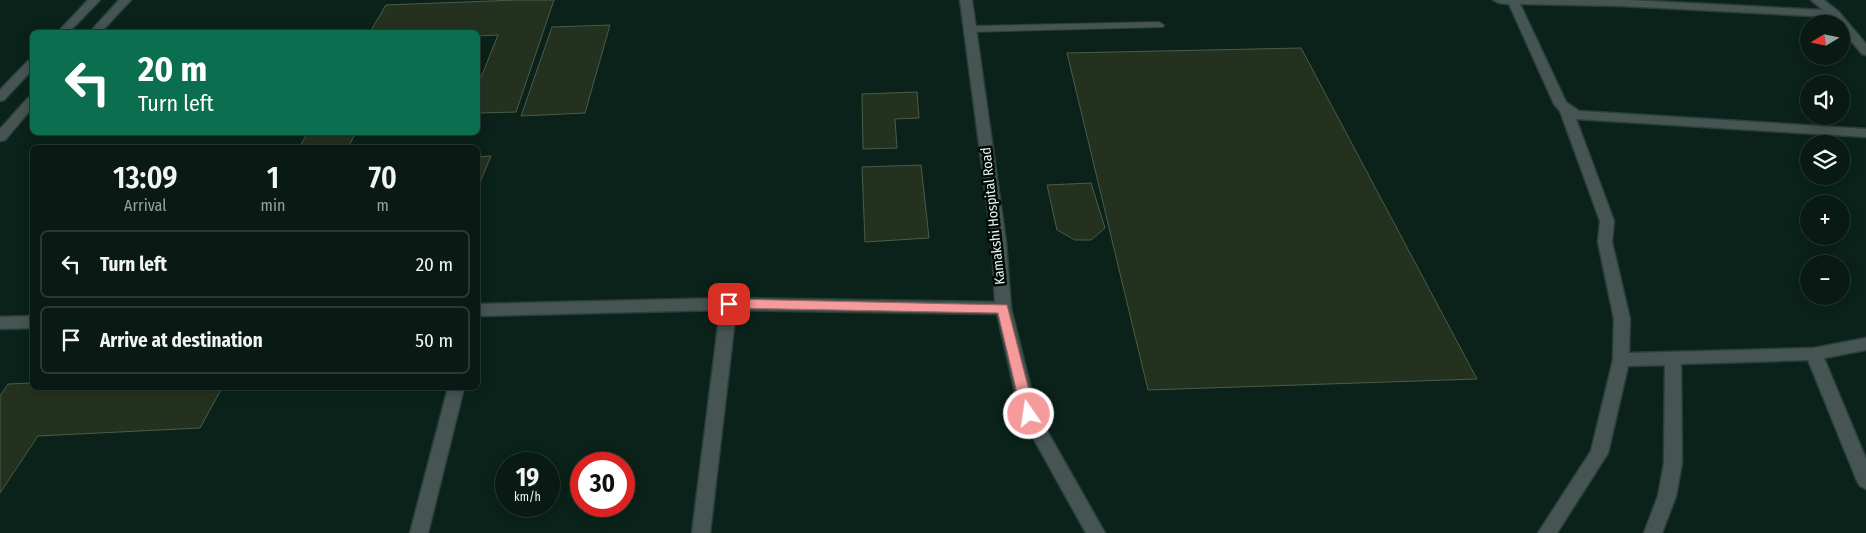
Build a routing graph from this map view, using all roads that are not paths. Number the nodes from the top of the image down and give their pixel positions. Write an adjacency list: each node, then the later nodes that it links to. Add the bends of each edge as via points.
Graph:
1 (94, 0): 10 (street)
2 (125, 0): 11 (street)
3 (966, 0): 12 (street, Kamakshi Hospital Road)
4 (1499, 0): 6 (street)
5 (1817, 0): 8 (street)
6 (1513, 1): 7 (street); 17 (street, via 1560,104)
7 (1621, 2): 8 (street)
8 (1834, 14): 13 (street)
9 (1159, 25): 12 (lane)
10 (65, 30)
11 (97, 30)
12 (970, 30): 21 (street, Kamakshi Hospital Road, via 999,242)
13 (1866, 51)
14 (30, 66): 15 (street)
15 (0, 97)
16 (30, 103): 19 (street)
17 (1566, 110): 18 (street, via 1576,115); 28 (street, via 1607,221 1605,242 1622,318)
18 (1866, 133)
19 (0, 137)
20 (729, 304): 21 (street); 22 (street); 32 (street)
21 (1003, 308): 33 (street, Kamakshi Hospital Road, via 1029,414)
22 (480, 310)
23 (30, 322): 24 (street)
24 (0, 323)
25 (1866, 344): 26 (street)
26 (1814, 354): 27 (street); 30 (street)
27 (1673, 359): 28 (street); 35 (street, via 1673,463 1667,496)
28 (1621, 360): 34 (street, via 1599,452)
29 (455, 390): 31 (street)
30 (1866, 481)
31 (419, 533)
32 (701, 533)
33 (1096, 533)
34 (1547, 533)
35 (1653, 533)

